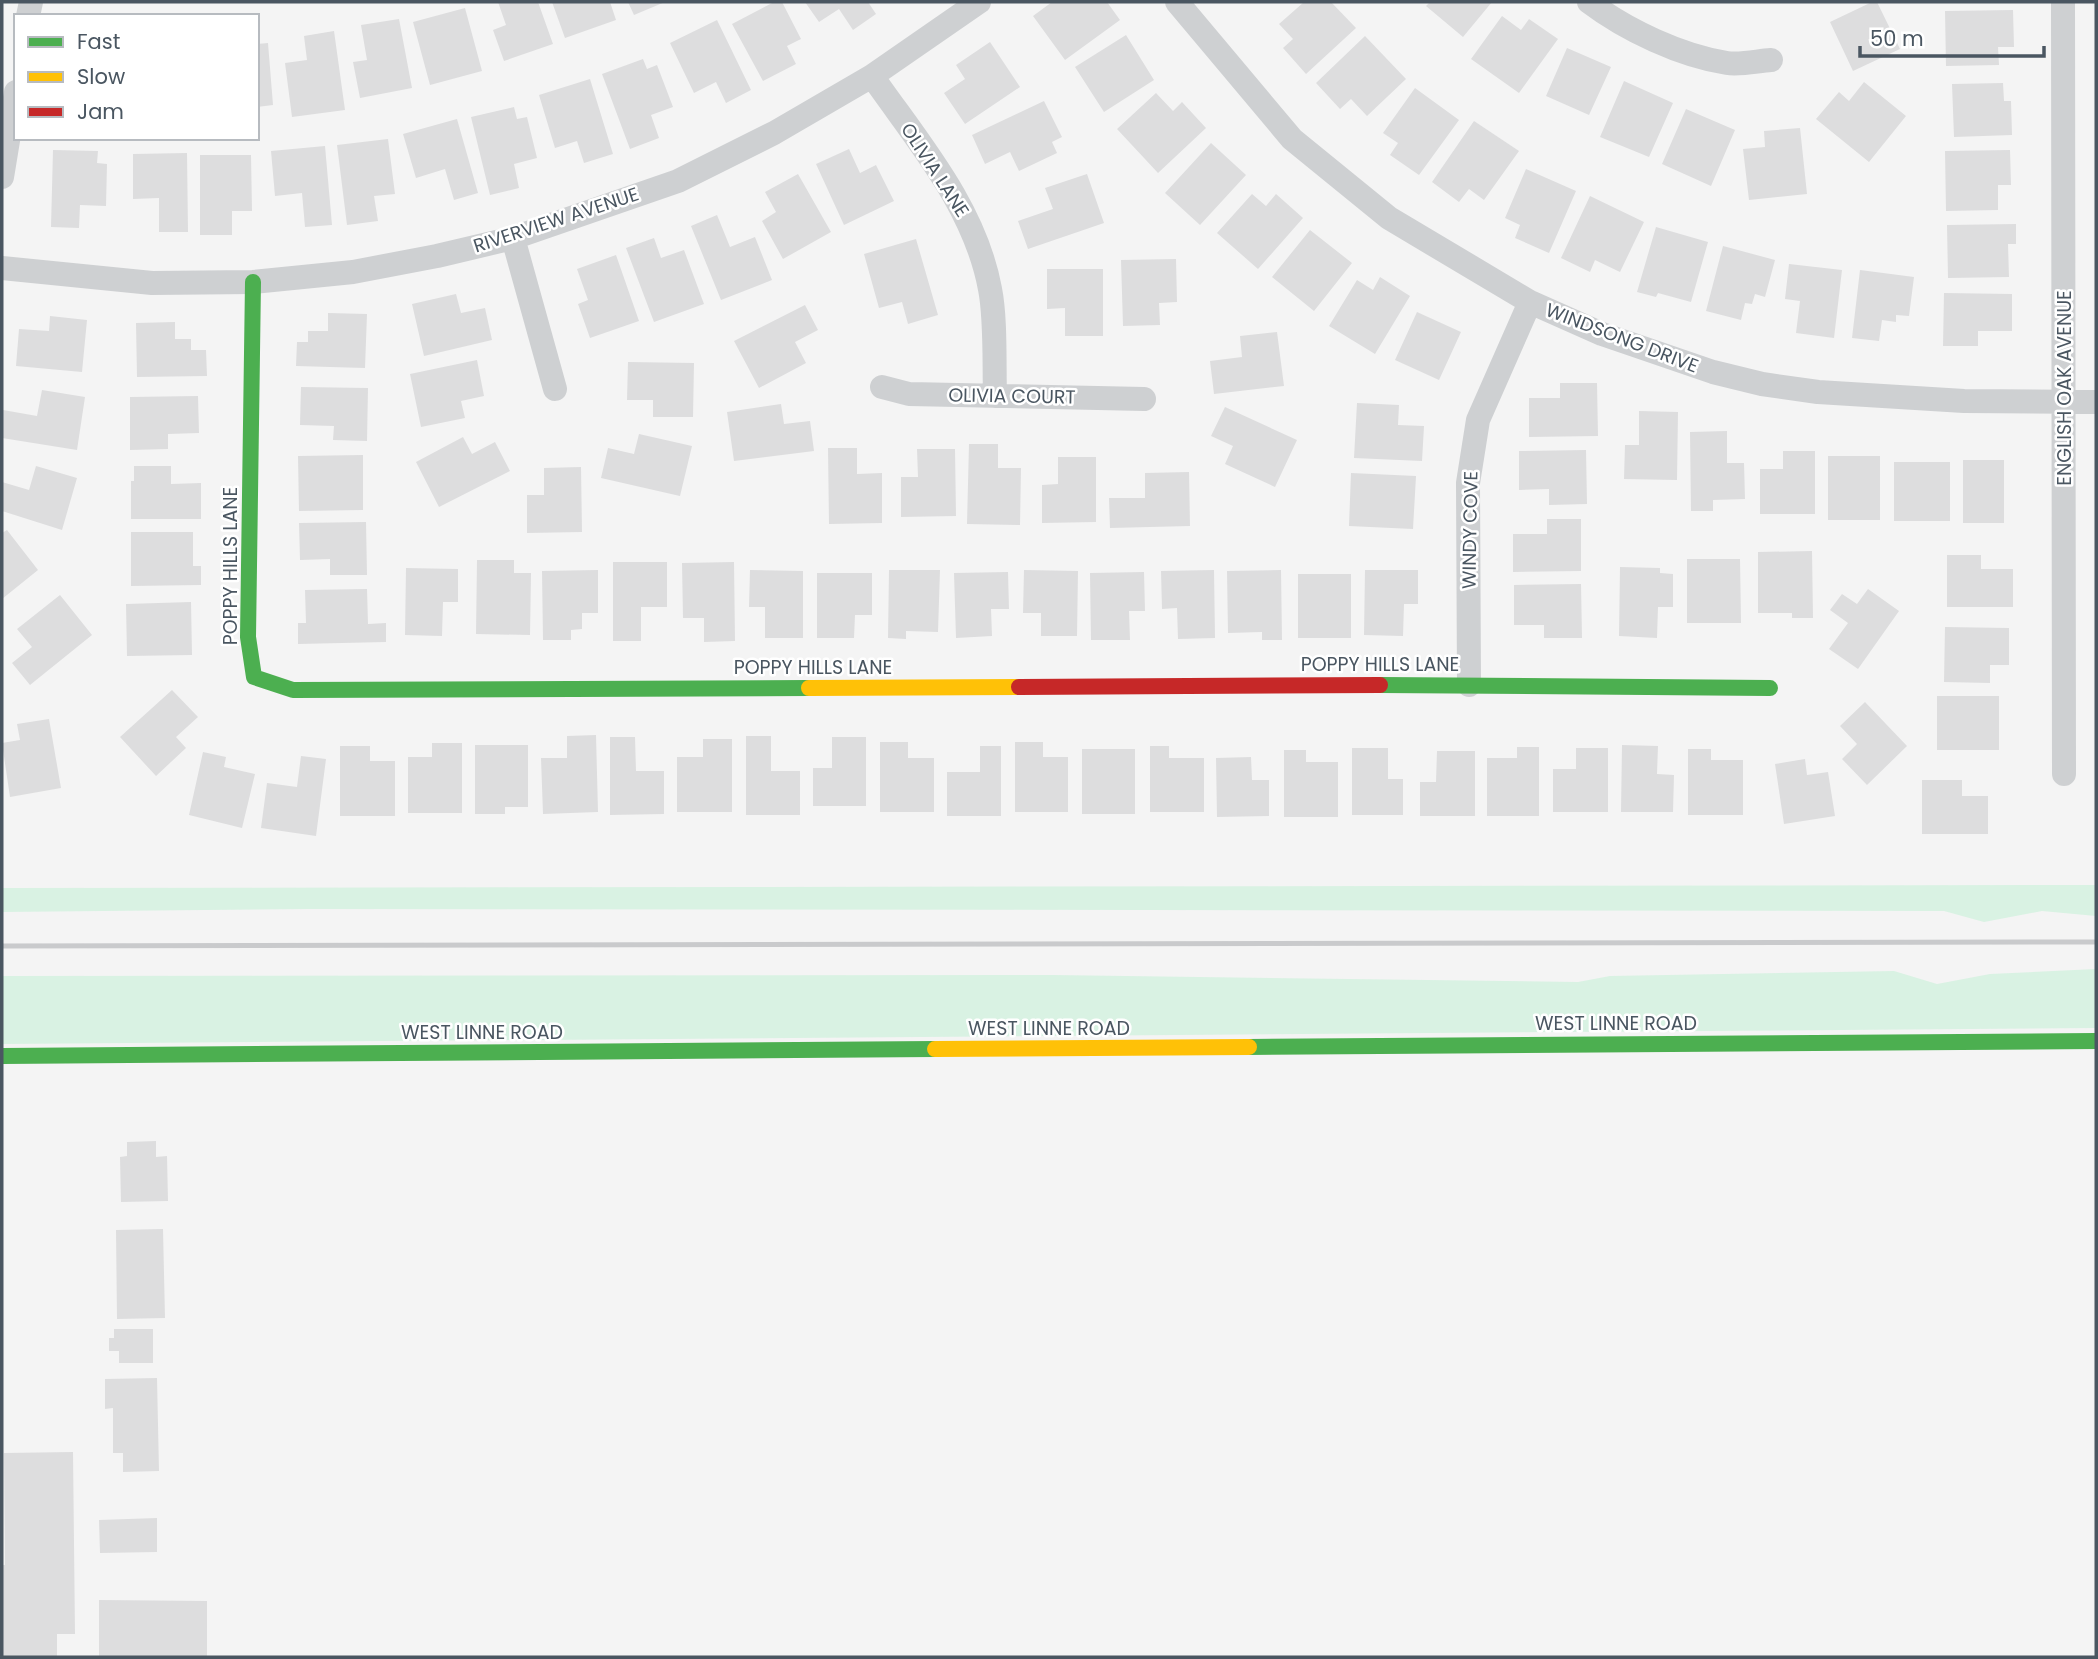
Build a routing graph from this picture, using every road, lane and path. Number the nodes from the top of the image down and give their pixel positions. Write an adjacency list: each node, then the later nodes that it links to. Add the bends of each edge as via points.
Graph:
1 (979, 2): 6 (street, RIVERVIEW AVENUE)
2 (1177, 2): 12 (street, WINDSONG DRIVE, via 1292,139 1389,218)
3 (1589, 2): 5 (street, via 1695,56 1730,63)
4 (2063, 2): 17 (street, ENGLISH OAK AVENUE)
5 (1771, 60)
6 (872, 76): 9 (street, RIVERVIEW AVENUE, via 678,181); 15 (street, OLIVIA LANE, via 959,201 979,244 991,291)
7 (14, 104): 8 (street)
8 (2, 177)
9 (513, 238): 11 (street, RIVERVIEW AVENUE, via 353,272); 14 (street)
10 (2, 268): 11 (street, RIVERVIEW AVENUE, via 152,283)
11 (253, 282): 19 (main road, POPPY HILLS LANE, via 248,637 254,677 293,690)
12 (1530, 302): 17 (street, WINDSONG DRIVE, via 1602,334 1762,384 1964,401); 19 (street, WINDY COVE, via 1478,420 1468,483)
13 (882, 387): 15 (street, OLIVIA COURT, via 909,394)
14 (555, 389)
15 (995, 396): 16 (street, OLIVIA COURT)
16 (1144, 399)
17 (2064, 402): 18 (street, WINDSONG DRIVE); 21 (street, ENGLISH OAK AVENUE)
18 (2096, 402)
19 (1469, 685): 20 (main road, POPPY HILLS LANE)
20 (1770, 688)
21 (2064, 774)
22 (2096, 1041): 23 (main road, WEST LINNE ROAD)
23 (2, 1056)

